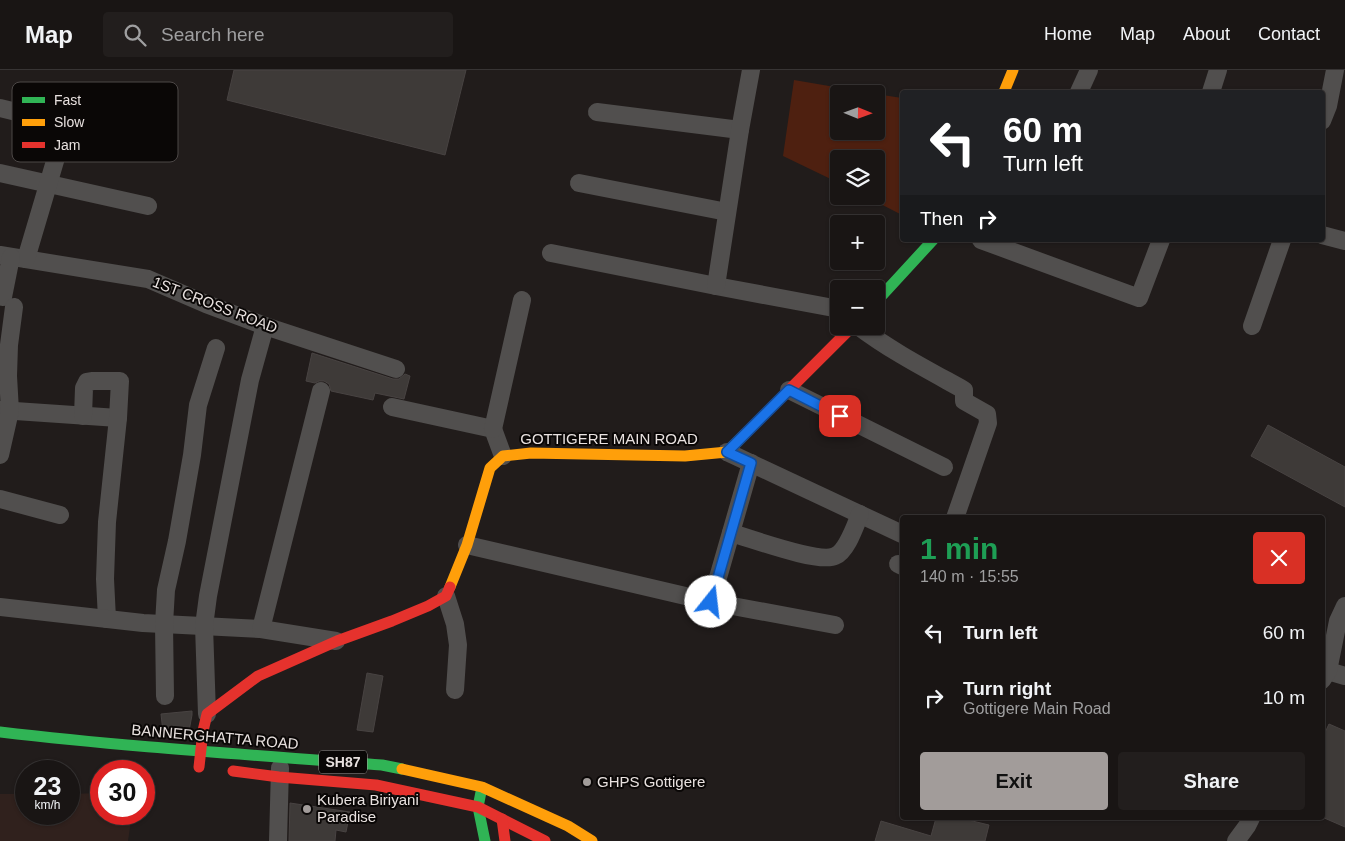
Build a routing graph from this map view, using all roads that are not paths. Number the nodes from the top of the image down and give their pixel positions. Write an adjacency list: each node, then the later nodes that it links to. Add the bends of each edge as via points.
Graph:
1 (751, 70): 11 (street)
2 (1013, 70): 6 (street)
3 (1089, 70): 7 (street)
4 (1218, 70): 8 (street)
5 (1335, 70): 10 (street)
6 (1005, 90)
7 (1081, 90)
8 (1212, 90)
9 (597, 112): 11 (street)
10 (1325, 114)
11 (740, 130): 17 (street)
12 (55, 162): 15 (street)
13 (0, 174): 15 (street)
14 (578, 183): 17 (street)
15 (48, 184): 16 (street); 25 (street)
16 (148, 206)
17 (727, 212): 26 (street)
18 (1325, 236): 19 (street)
19 (1345, 241)
20 (931, 242): 27 (street)
21 (986, 242): 22 (street, via 1139,298)
22 (1160, 242)
23 (1281, 242): 31 (street)
24 (551, 253): 26 (street)
25 (12, 257): 30 (street, 1ST CROSS ROAD, via 148,279); 36 (street, via 9,345)
26 (716, 286): 29 (street)
27 (885, 292)
28 (522, 300): 43 (street)
29 (830, 307)
30 (265, 326): 35 (street, 1ST CROSS ROAD); 63 (street, via 250,380)
31 (1252, 326)
32 (843, 335): 38 (street)
33 (870, 335): 52 (street, via 964,390 964,401 986,414 988,423)
34 (216, 348): 61 (street, via 198,405 192,456 166,590)
35 (396, 369)
36 (4, 375): 40 (street)
37 (321, 390): 64 (street)
38 (789, 390): 44 (street); 48 (street)
39 (392, 407): 43 (street)
40 (5, 410): 41 (street); 45 (street)
41 (83, 416): 42 (street); 42 (street, via 87,382 120,381)
42 (118, 418): 60 (street, via 107,522)
43 (493, 429): 46 (street)
44 (727, 452): 46 (street, GOTTIGERE MAIN ROAD, via 685,456); 47 (street)
45 (0, 455)
46 (503, 456): 55 (street, GOTTIGERE MAIN ROAD, via 490,468)
47 (751, 463): 50 (street); 53 (street)
48 (944, 467)
49 (0, 499): 51 (street)
50 (860, 514): 53 (street, via 843,550 834,557 802,554); 54 (street)
51 (60, 515)
52 (956, 515)
53 (731, 532): 57 (street)
54 (900, 533)
55 (467, 545): 56 (street, GOTTIGERE MAIN ROAD); 57 (street)
56 (446, 596): 65 (street, via 392,622); 68 (street, via 458,645)
57 (711, 602): 62 (street)
58 (1345, 606): 66 (street, via 1338,621)
59 (0, 607): 60 (street)
60 (107, 619): 61 (street)
61 (164, 624): 63 (street); 69 (street)
62 (835, 625)
63 (204, 626): 64 (street); 70 (street)
64 (261, 629): 65 (street)
65 (337, 641): 70 (street, via 258,676)
66 (1325, 676): 67 (street)
67 (1345, 676)
68 (455, 690)
69 (165, 696)
70 (207, 714): 72 (street)
71 (0, 732): 72 (street, BANNERGHATTA ROAD / SH87)
72 (201, 751): 73 (street, BANNERGHATTA ROAD / SH87); 74 (street, BANNERGHATTA ROAD / SH87, via 195,767)
73 (280, 757): 74 (street); 75 (street, BANNERGHATTA ROAD / SH87, via 382,764)
74 (280, 777): 76 (street, BANNERGHATTA ROAD / SH87, via 376,785); 79 (street)
75 (482, 787): 76 (street); 83 (street, BANNERGHATTA ROAD / SH87, via 568,826)
76 (478, 807): 77 (street, BANNERGHATTA ROAD); 80 (street)
77 (502, 819): 81 (street); 82 (street, BANNERGHATTA ROAD)
78 (1250, 820): 84 (street)
79 (278, 841)
80 (485, 841)
81 (505, 841)
82 (545, 841)
83 (592, 841)
84 (1236, 841)

